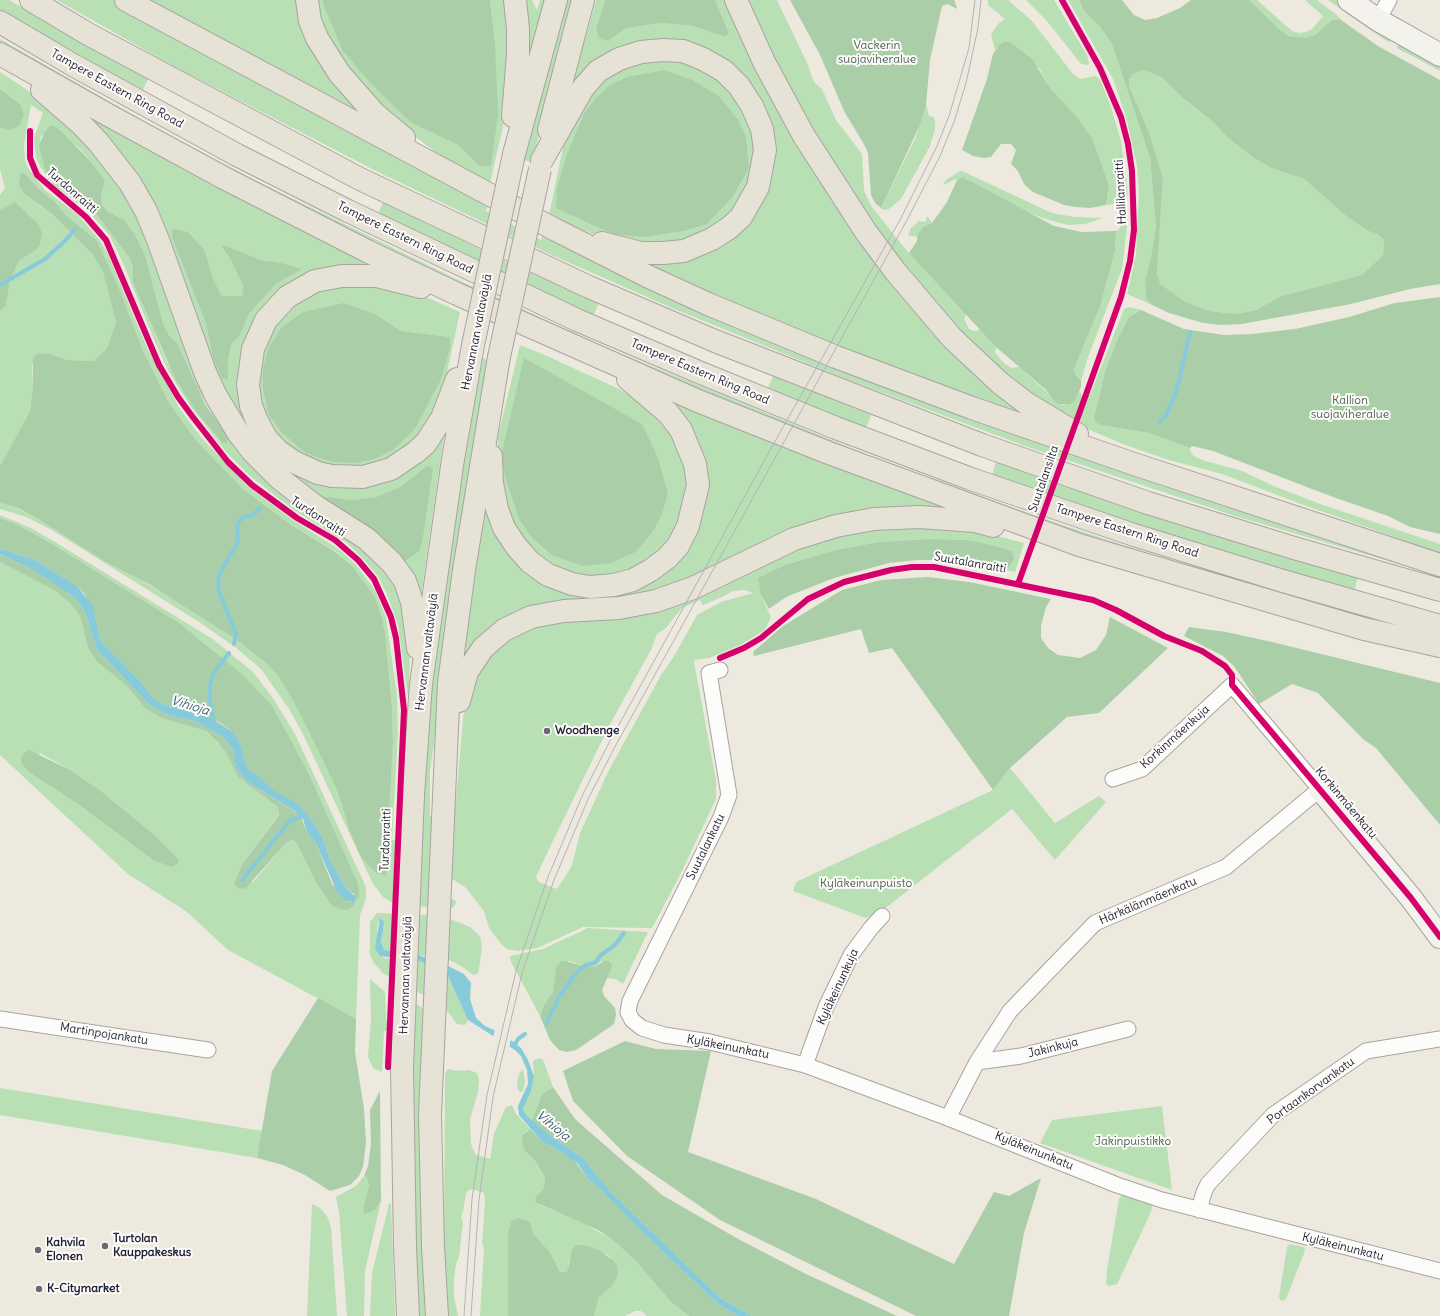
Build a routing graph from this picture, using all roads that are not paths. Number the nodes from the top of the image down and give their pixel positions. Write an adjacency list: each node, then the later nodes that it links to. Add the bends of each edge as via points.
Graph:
1 (31, 0): 26 (highway, via 102,41 360,179 589,287 715,341 982,445 1148,503)
2 (126, 0): 17 (highway)
3 (307, 0): 17 (highway, via 310,21 317,38 355,93 398,134)
4 (515, 0): 15 (highway, via 518,29 512,126)
5 (556, 0): 15 (highway, Hervannan valtaväylä)
6 (583, 0): 16 (highway)
7 (736, 0): 23 (highway, via 767,69 804,136 866,232 952,338 976,362 1026,403)
8 (1349, 0): 10 (street)
9 (1389, 0): 10 (street)
10 (1378, 20): 13 (street)
11 (0, 22): 27 (highway, Tampere Eastern Ring Road, via 237,155 332,203 570,316 701,373 836,428 1134,535)
12 (0, 54): 14 (highway)
13 (1440, 55)
14 (20, 66): 19 (highway, via 224,178); 30 (highway, via 35,85 63,107 99,143 130,183 146,211 158,240 205,372 219,401 252,452 279,478 315,506 367,539 399,571 412,602)
15 (514, 154): 20 (highway, Hervannan valtaväylä, bridge)
16 (541, 164): 18 (highway, via 583,88 598,71 619,59 641,52 683,51 704,59 724,71 739,86 752,106 762,129 765,150 763,168 751,202 741,217 729,228 698,246 677,252 641,253); 22 (highway, bridge)
17 (470, 185): 18 (highway)
18 (554, 229): 23 (highway, via 708,304 836,357 972,408)
19 (457, 294): 20 (highway, via 377,276 342,276 315,281 298,290 278,305 266,320 257,339 253,349 248,385 251,406 266,438 278,451 294,462 318,473 332,476 348,478 378,473 391,469 416,452 435,431); 21 (highway)
20 (473, 345): 30 (highway, Hervannan valtaväylä, via 453,459)
21 (605, 361): 22 (highway, via 657,403 681,430 695,464 698,485 688,526 678,546 662,562 633,580 590,587 572,584 548,574 526,556 504,528 497,509 492,483); 24 (highway, via 829,453)
22 (487, 420): 32 (highway, via 450,676)
23 (1131, 463): 25 (highway)
24 (1079, 545): 28 (highway, via 1364,629); 32 (highway, via 1016,533 975,521 919,517 874,519 836,526 794,539 693,588 656,601 618,608 564,611 531,617 504,630 493,639 483,648 466,672)
25 (1440, 565)
26 (1440, 590)
27 (1440, 626)
28 (1440, 646)
29 (720, 670): 38 (street, Suutalankatu, via 709,673 729,795 630,1002 628,1012)
30 (421, 684): 47 (highway, Hervannan valtaväylä, via 413,795 402,1067)
31 (1232, 685): 33 (street, Korkinmäenkuja, via 1142,769); 34 (street, Korkinmäenkatu)
32 (445, 773): 48 (highway, via 431,1069)
33 (1113, 779)
34 (1320, 789): 36 (street, Korkinmäenkatu, via 1411,898); 42 (street, Härkälänmäenkatu, via 1226,867 1095,923 1010,1011)
35 (882, 916): 43 (street, Kyläkeinunkuja, via 851,955 826,1007)
36 (1440, 937)
37 (0, 1018): 41 (street, Martinpojankatu)
38 (632, 1020): 43 (street, Kyläkeinunkatu, via 642,1028 664,1035 710,1042)
39 (1128, 1029): 42 (street, Jakinkuja, via 1021,1056)
40 (1440, 1039): 45 (street, Portaankorvankatu, via 1366,1051 1273,1115 1208,1184)
41 (208, 1050)
42 (977, 1062): 44 (street, Härkälänmäenkatu)
43 (805, 1065): 44 (street, Kyläkeinunkatu)
44 (948, 1118): 45 (street, Kyläkeinunkatu, via 1117,1185)
45 (1199, 1210): 46 (street, Kyläkeinunkatu)
46 (1440, 1271)
47 (408, 1316)
48 (437, 1316)

